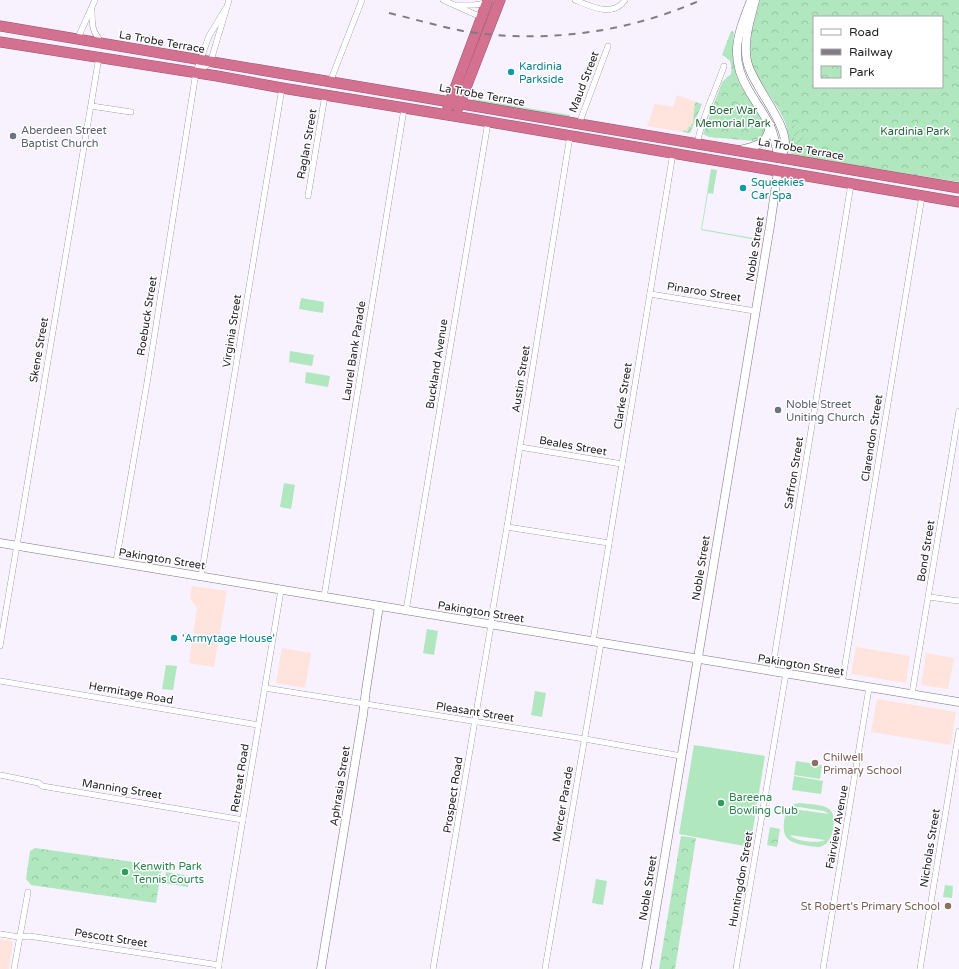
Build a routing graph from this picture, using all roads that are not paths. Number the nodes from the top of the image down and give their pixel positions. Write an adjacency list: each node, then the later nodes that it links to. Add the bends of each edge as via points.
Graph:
1 (95, 0): 12 (street)
2 (229, 0): 13 (street)
3 (362, 0): 24 (street)
4 (443, 0): 11 (street)
5 (500, 0): 28 (highway)
6 (575, 0): 7 (street, via 600,9 618,7)
7 (625, 0)
8 (751, 0): 36 (street, via 738,34 738,61 744,82)
9 (755, 0): 41 (street, via 747,35 746,57 752,75 782,131 784,148)
10 (490, 1): 11 (street, via 474,5); 14 (highway)
11 (457, 5): 14 (street)
12 (92, 8): 16 (street); 18 (street, via 93,30)
13 (226, 8): 21 (street, via 212,30); 21 (street, via 215,50)
14 (481, 17): 27 (highway)
15 (0, 26): 16 (highway, La Trobe Terrace)
16 (77, 40): 18 (highway, La Trobe Terrace)
17 (0, 42): 20 (highway)
18 (104, 44): 21 (highway, La Trobe Terrace)
19 (608, 46): 35 (street, Maud Street)
20 (99, 57): 23 (highway); 29 (street, Skene Street)
21 (205, 61): 23 (street, Roebuck Street); 23 (street, via 203,68); 24 (highway, La Trobe Terrace)
22 (724, 66): 38 (street)
23 (196, 72): 25 (highway); 57 (street, Roebuck Street)
24 (330, 82): 27 (highway, La Trobe Terrace)
25 (282, 88): 26 (highway); 58 (street, Virginia Street)
26 (325, 95): 30 (highway); 45 (street, Raglan Street)
27 (449, 102): 28 (highway, La Trobe Terrace); 32 (highway)
28 (460, 104): 33 (highway); 35 (highway, La Trobe Terrace)
29 (91, 106): 31 (street); 56 (street, Skene Street)
30 (404, 108): 32 (highway); 60 (street, Laurel Bank Parade)
31 (132, 112)
32 (445, 115): 33 (highway)
33 (455, 116): 34 (highway)
34 (488, 122): 37 (highway); 64 (street, Buckland Avenue)
35 (578, 124): 38 (highway, La Trobe Terrace)
36 (770, 125): 39 (street, via 762,144); 41 (street)
37 (570, 136): 40 (highway); 51 (street, Austin Street)
38 (697, 144): 39 (highway, La Trobe Terrace)
39 (738, 150): 41 (highway, La Trobe Terrace)
40 (674, 153): 42 (highway); 48 (street, Clarke Street)
41 (779, 158): 42 (highway); 44 (highway, La Trobe Terrace)
42 (778, 171): 43 (highway); 49 (street, Noble Street)
43 (851, 184): 46 (highway); 69 (street, Saffron Street)
44 (959, 188)
45 (308, 196)
46 (922, 196): 47 (highway); 72 (street, Clarendon Street)
47 (959, 202)
48 (650, 294): 49 (street, Pinaroo Street); 52 (street, Clarke Street)
49 (756, 311): 68 (street, Noble Street)
50 (959, 411): 61 (street, Bond Street)
51 (520, 447): 52 (street, Beales Street); 53 (street, Austin Street)
52 (622, 464): 55 (street, Clarke Street)
53 (507, 527): 55 (street); 65 (street, Austin Street)
54 (0, 543): 56 (street, Pakington Street)
55 (609, 543): 66 (street, Clarke Street)
56 (16, 545): 57 (street, Pakington Street); 67 (street, Skene Street)
57 (116, 562): 58 (street, Pakington Street)
58 (202, 577): 59 (street, Pakington Street)
59 (281, 590): 60 (street, Pakington Street); 73 (street, Retreat Road)
60 (324, 597): 63 (street, Pakington Street)
61 (929, 597): 62 (street); 75 (street, Bond Street)
62 (959, 601)
63 (380, 606): 64 (street, Pakington Street); 77 (street, Aphrasia Street)
64 (406, 610): 65 (street, Pakington Street)
65 (491, 625): 66 (street, Pakington Street); 78 (street, Prospect Road)
66 (597, 642): 68 (street, Pakington Street); 81 (street, Mercer Parade)
67 (0, 646)
68 (698, 659): 69 (street, Pakington Street); 82 (street, Noble Street)
69 (772, 671): 70 (street, Pakington Street)
70 (786, 673): 72 (street, Pakington Street); 94 (street, Huntingdon Street)
71 (0, 681): 79 (street, Hermitage Road)
72 (842, 683): 74 (street, Pakington Street)
73 (265, 688): 77 (street, Pleasant Street); 79 (street, Retreat Road)
74 (869, 688): 75 (street, Pakington Street); 95 (street, Fairview Avenue)
75 (912, 694): 76 (street, Pakington Street)
76 (959, 702)
77 (364, 704): 78 (street, Pleasant Street); 90 (street, Aphrasia Street)
78 (474, 722): 81 (street, Pleasant Street); 91 (street, Prospect Road)
79 (258, 725): 84 (street, Retreat Road)
80 (959, 731): 96 (street, Nicholas Street)
81 (584, 739): 82 (street, Pleasant Street); 92 (street, Mercer Parade)
82 (681, 756): 93 (street, Noble Street)
83 (0, 775): 84 (street, Manning Street, via 39,783 42,786)
84 (243, 820): 88 (street, Retreat Road)
85 (28, 892): 87 (street)
86 (0, 934): 87 (street, Pescott Street)
87 (19, 937): 88 (street, Pescott Street, via 29,936); 89 (street)
88 (218, 967)
89 (14, 969)
90 (321, 969)
91 (433, 969)
92 (545, 969)
93 (646, 969)
94 (736, 969)
95 (822, 969)
96 (920, 969)

